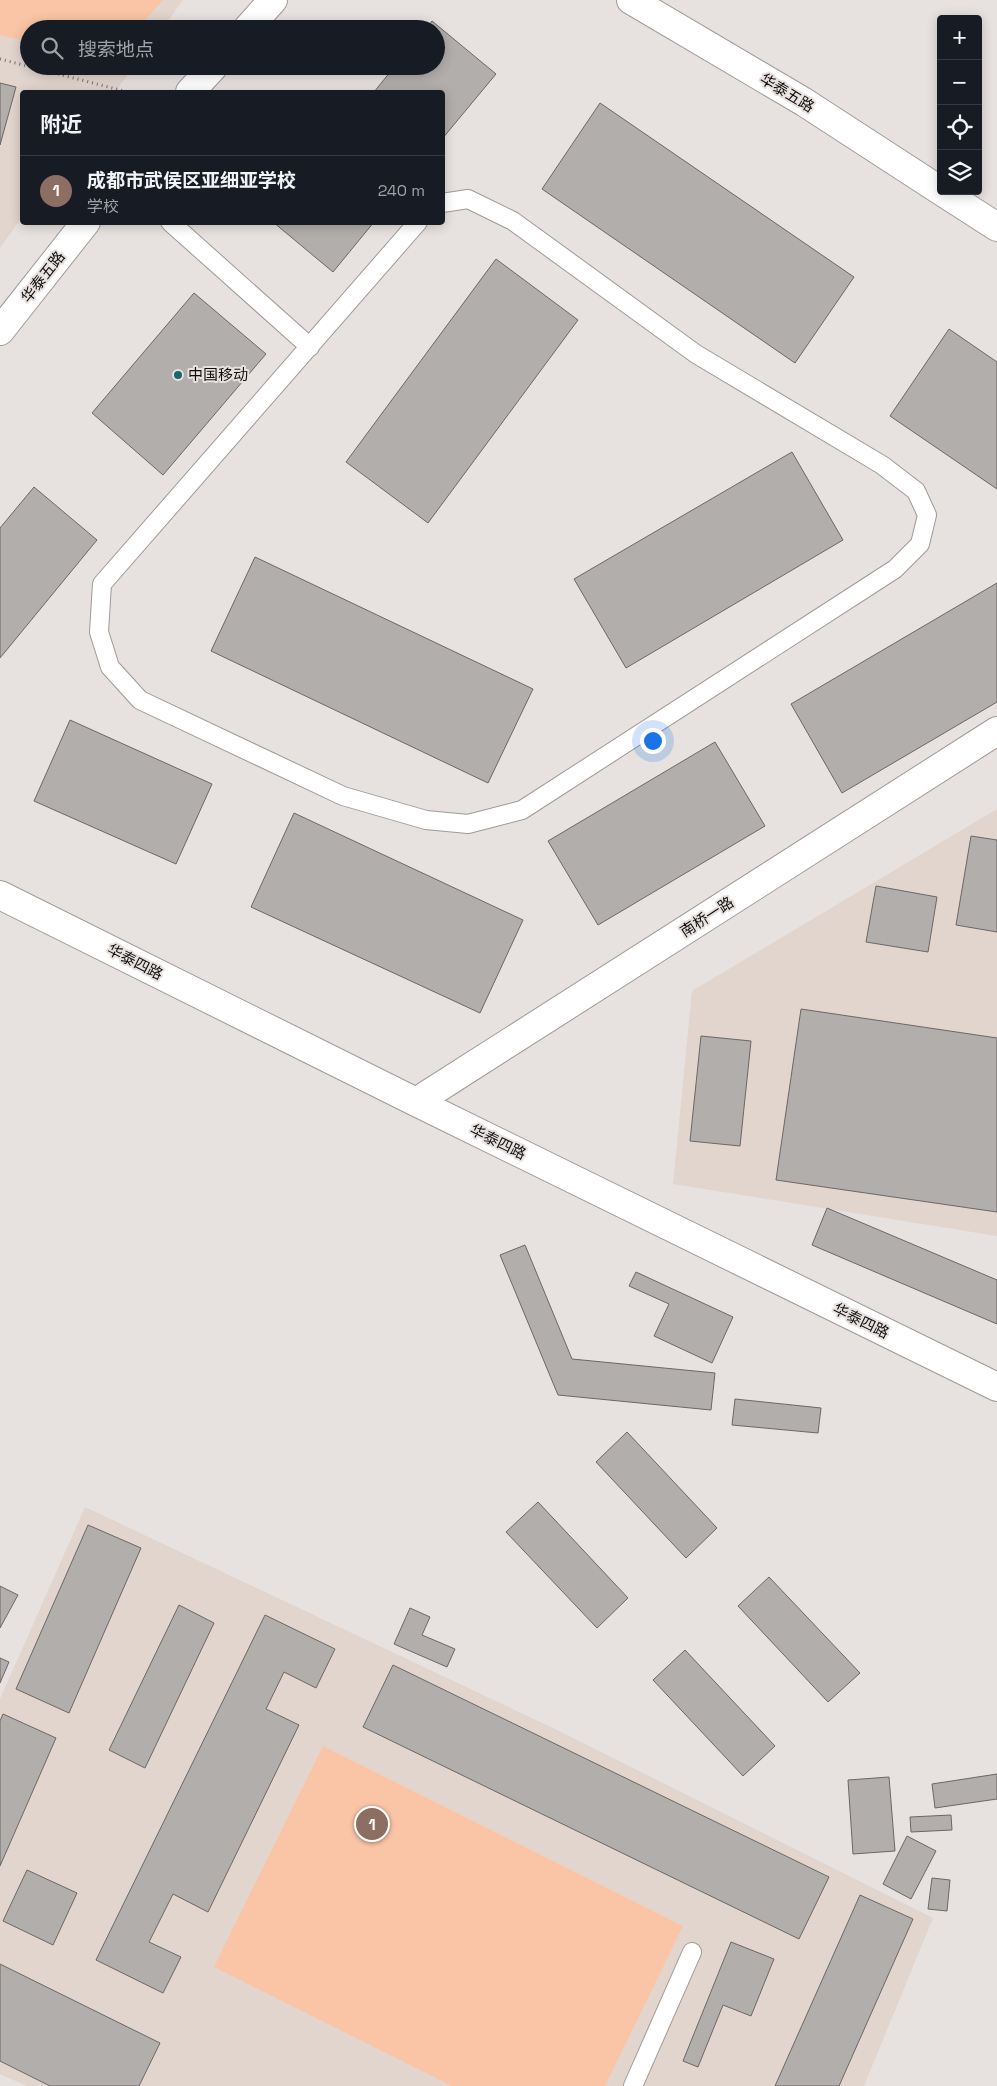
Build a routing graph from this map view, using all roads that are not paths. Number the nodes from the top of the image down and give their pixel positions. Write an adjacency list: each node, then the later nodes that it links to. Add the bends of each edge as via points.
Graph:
1 (273, 0): 3 (street)
2 (631, 0): 6 (street, 华泰五路, via 804,102)
3 (255, 20)
4 (206, 75): 5 (street)
5 (192, 90)
6 (937, 188)
7 (947, 195): 12 (street, 华泰五路)
8 (445, 203): 14 (lane, via 468,199 513,221 696,354 882,465 916,491 927,515 920,544 895,569 522,810 468,824 426,820 343,796 140,700 110,667 99,632 102,584)
9 (84, 225): 13 (street, 华泰五路)
10 (173, 225): 14 (lane)
11 (415, 225): 14 (lane)
12 (997, 227)
13 (0, 331)
14 (310, 347)
15 (997, 731): 17 (street, 南桥一路)
16 (0, 895): 17 (street, 华泰四路)
17 (416, 1102): 18 (street, 华泰四路)
18 (997, 1387)
19 (692, 1952): 20 (lane)
20 (633, 2086)

